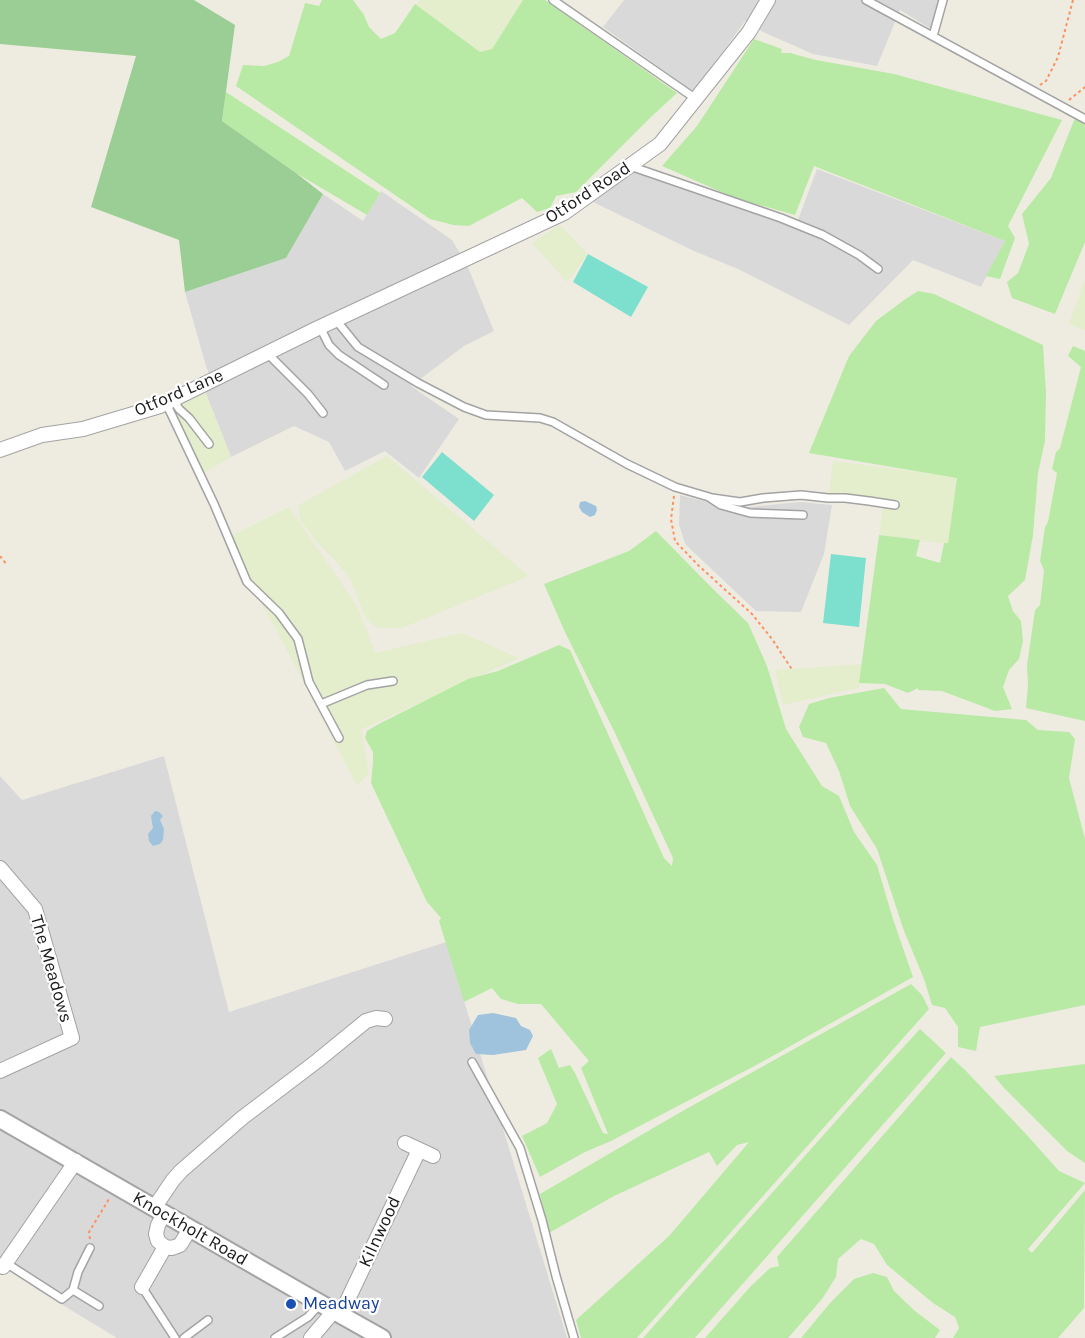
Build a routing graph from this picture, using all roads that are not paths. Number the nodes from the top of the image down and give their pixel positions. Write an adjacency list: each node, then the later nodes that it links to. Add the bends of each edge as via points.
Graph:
1 (553, 0): 6 (lane)
2 (768, 0): 6 (street, Otford Road, via 749,32)
3 (866, 0): 5 (lane)
4 (943, 0): 5 (lane)
5 (933, 36): 7 (lane)
6 (696, 99): 8 (street, Otford Road, via 660,144)
7 (1085, 119)
8 (629, 166): 9 (lane, via 823,235); 10 (street, Otford Road, via 564,213)
9 (878, 269)
10 (336, 320): 11 (street, Otford Road); 18 (lane, via 358,347 464,407 486,415 540,418 554,423 675,487)
11 (318, 328): 12 (street, Otford Lane); 13 (lane, via 339,355)
12 (267, 353): 14 (street, Otford Lane); 15 (lane)
13 (384, 385)
14 (169, 401): 16 (lane, via 189,418); 17 (street, Otford Lane); 22 (lane, via 247,582 279,613 298,639 309,682)
15 (323, 413)
16 (209, 444)
17 (0, 450)
18 (709, 497): 19 (lane, via 740,502 801,495); 20 (lane, via 721,505 750,513)
19 (895, 505)
20 (803, 515)
21 (393, 681): 22 (lane, via 367,685)
22 (321, 704): 23 (lane)
23 (339, 738)
24 (0, 868): 27 (street, The Meadows, via 35,909 72,1038)
25 (385, 1019): 33 (street, via 366,1021 242,1118 181,1171 167,1188)
26 (472, 1062): 48 (lane, via 520,1148)
27 (0, 1071)
28 (0, 1119): 32 (street, Knockholt Road)
29 (405, 1143): 30 (street)
30 (419, 1150): 31 (street); 41 (street, Kilnwood)
31 (434, 1156)
32 (76, 1161): 33 (street, Knockholt Road); 37 (street)
33 (159, 1211): 34 (street, Knockholt Road); 35 (street, via 156,1234)
34 (190, 1229): 35 (street, via 180,1245); 41 (street, Knockholt Road)
35 (165, 1247): 38 (street)
36 (90, 1248): 39 (lane)
37 (5, 1265): 39 (lane, via 62,1299)
38 (142, 1287): 43 (lane)
39 (73, 1290): 40 (lane)
40 (99, 1306)
41 (332, 1310): 45 (lane, via 308,1317); 46 (street, Kilnwood); 47 (street, Knockholt Road)
42 (208, 1320): 44 (lane)
43 (175, 1338)
44 (184, 1338)
45 (275, 1338)
46 (310, 1338)
47 (382, 1338)
48 (574, 1338)

